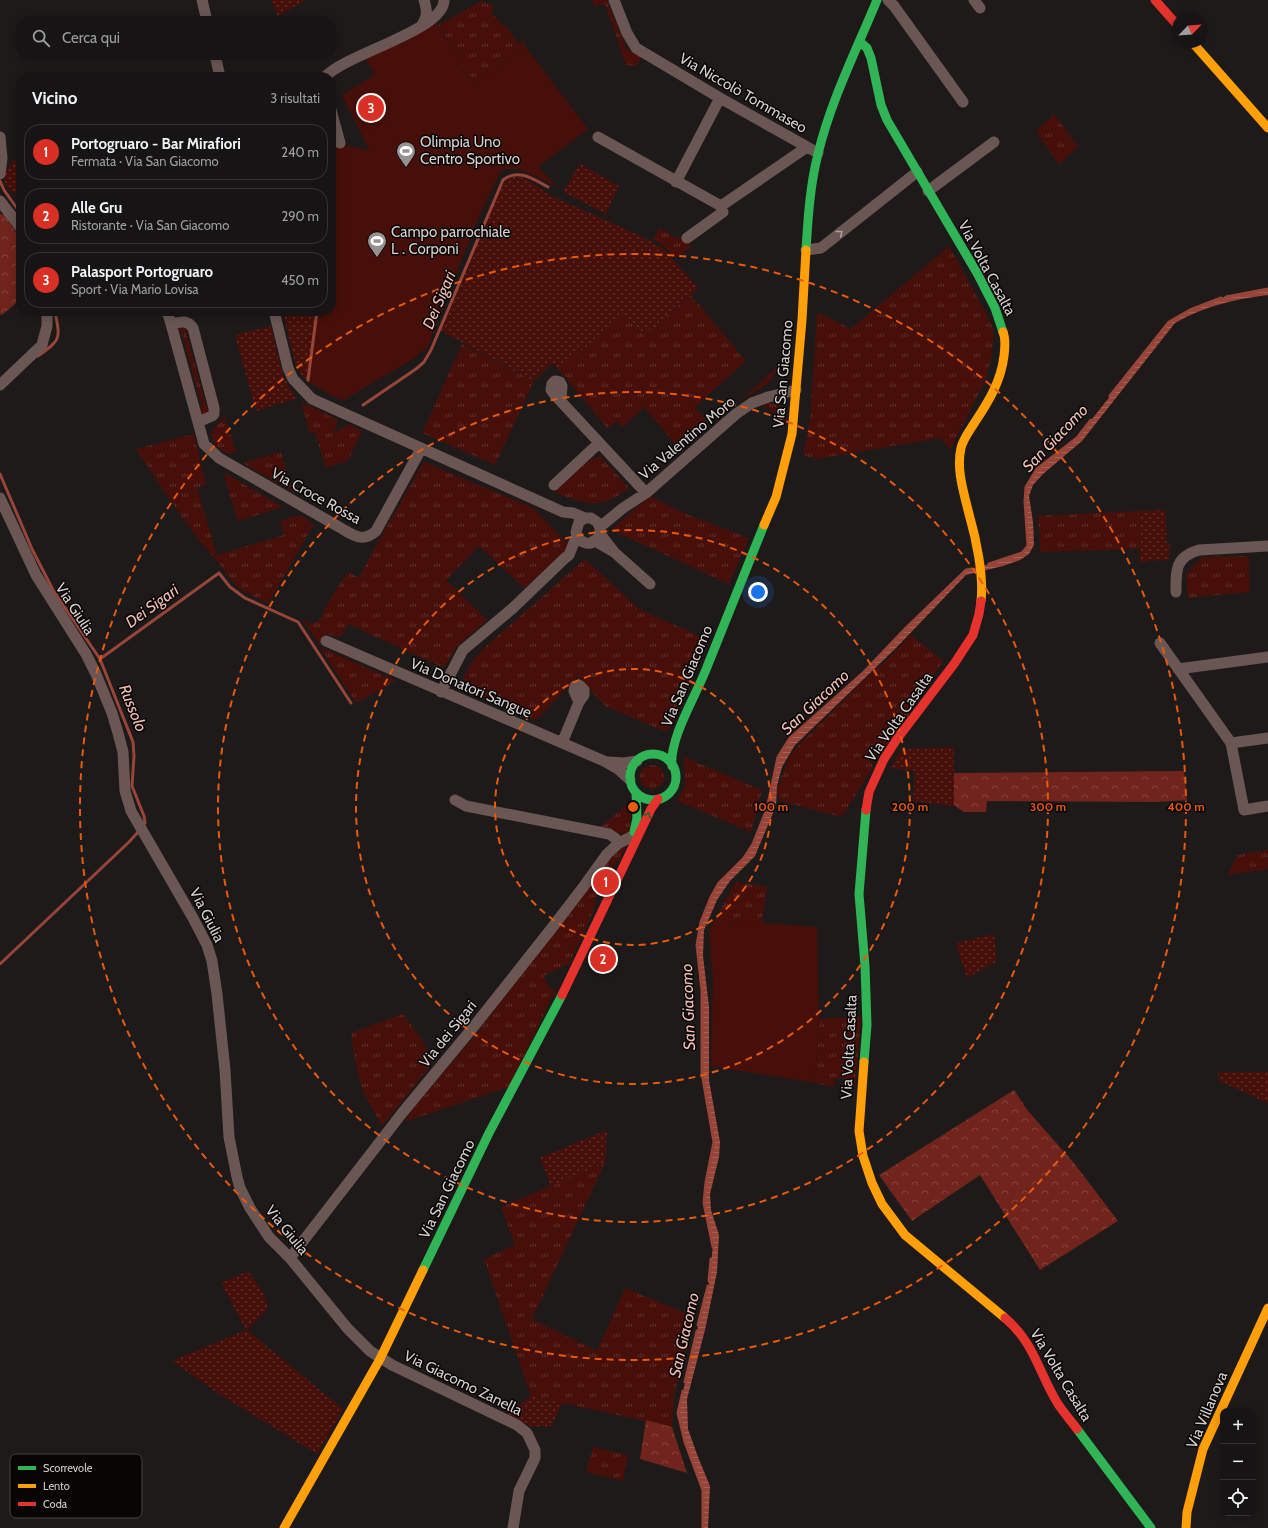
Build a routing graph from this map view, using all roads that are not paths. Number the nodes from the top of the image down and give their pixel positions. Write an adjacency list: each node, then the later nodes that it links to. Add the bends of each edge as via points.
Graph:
1 (202, 0): 8 (street)
2 (424, 0): 10 (street, via 427,12)
3 (444, 0): 10 (street, via 441,9)
4 (614, 0): 16 (street, Via Niccolò Tommaseo, via 636,48)
5 (877, 0): 11 (street, Via San Giacomo)
6 (888, 0): 17 (street)
7 (1155, 0): 9 (street)
8 (206, 16)
9 (1172, 19)
10 (422, 25): 15 (street)
11 (860, 42): 25 (street, Via San Giacomo, via 836,96); 26 (street, Via Volta Casalta, via 867,48 871,58 881,105 887,120)
12 (1197, 48): 19 (street)
13 (216, 60): 14 (street)
14 (219, 72)
15 (331, 72)
16 (720, 98): 24 (street, Via Niccolò Tommaseo); 28 (street)
17 (963, 102)
18 (336, 128): 23 (street)
19 (1268, 128)
20 (0, 137): 27 (street)
21 (598, 137): 28 (street)
22 (994, 142): 29 (street)
23 (340, 143)
24 (807, 147): 25 (street, Via Niccolò Tommaseo); 31 (street)
25 (818, 154): 34 (street, Via San Giacomo, via 809,209)
26 (917, 172): 29 (street, Via Volta Casalta); 34 (street, one-way to 26, via 821,248)
27 (0, 174)
28 (676, 182): 31 (street)
29 (928, 191): 82 (street, Via Volta Casalta, via 995,308 1005,336 1006,350 997,384 961,448 960,479 974,533 982,592 973,635 892,746 876,773 869,792 859,894 867,1024 859,1131 863,1156 882,1204 905,1235 1012,1324 1029,1346 1058,1404)
30 (0, 201): 32 (street)
31 (721, 206): 33 (street, via 723,212)
32 (16, 222)
33 (687, 238)
34 (806, 250): 40 (street, Via San Giacomo)
35 (47, 316): 39 (street, via 42,345)
36 (169, 316): 38 (street, Via Croce Rossa)
37 (275, 316): 44 (street, via 288,368 305,394 325,406)
38 (171, 324): 42 (street, Via Croce Rossa); 42 (street, via 185,322 193,328 214,408 212,416)
39 (0, 385)
40 (796, 390): 46 (street, Via Valentino Moro, via 752,403); 62 (street, Via San Giacomo, via 792,434 776,497)
41 (561, 400): 43 (street)
42 (198, 422): 44 (street, Via Croce Rossa, via 204,444 219,458 362,538 376,531)
43 (599, 444): 45 (street); 46 (street)
44 (421, 449): 48 (street)
45 (554, 485)
46 (646, 493): 49 (street, Via Valentino Moro)
47 (0, 498): 77 (street, Via Giulia, via 36,575 86,654 102,686 123,752 125,791 131,812 207,945 217,994 229,1138 240,1188 268,1237)
48 (563, 512): 49 (street, via 573,513); 50 (street)
49 (594, 531): 50 (street, via 582,541); 50 (street, via 579,522); 52 (street, Via Valentino Moro, via 578,551); 53 (street)
50 (576, 532): 52 (street, Via Valentino Moro)
51 (1268, 546): 54 (street, via 1199,550 1190,553 1179,563 1176,572)
52 (569, 555): 59 (street, Via Valentino Moro, via 464,650)
53 (650, 584)
54 (1176, 592)
55 (326, 641): 59 (street, Via Donatori Sangue)
56 (1160, 643): 58 (street)
57 (1268, 657): 58 (street)
58 (1178, 669): 64 (street)
59 (441, 692): 63 (street, Via Donatori Sangue)
60 (579, 702): 63 (street)
61 (1268, 738): 64 (street)
62 (675, 740): 65 (street, Via San Giacomo); 68 (street, Via San Giacomo, via 671,756)
63 (562, 743): 66 (street, Via Donatori Sangue)
64 (1231, 743): 73 (street, via 1244,810)
65 (652, 754): 67 (street); 68 (street, via 662,756)
66 (604, 761): 67 (street, Via Donatori Sangue); 69 (street, Via Donatori Sangue)
67 (637, 761): 69 (street, via 631,770)
68 (672, 766): 71 (street, via 676,775 672,789 668,795)
69 (630, 780): 70 (street)
70 (636, 792): 71 (street, via 647,799); 74 (street, Via San Giacomo, via 637,818)
71 (658, 799): 76 (street, Via San Giacomo, one-way to 71, via 650,809)
72 (455, 800): 75 (street, via 466,806 609,834)
73 (1268, 806)
74 (633, 836): 75 (street, Via dei Sigari); 76 (street, Via San Giacomo)
75 (620, 843): 77 (street, Via dei Sigari, via 607,854 556,923 403,1112)
76 (628, 858): 79 (street, Via San Giacomo, via 559,1000 489,1133)
77 (290, 1258): 79 (street, Via Giulia, via 348,1329)
78 (1268, 1308): 83 (street, Via Villanova, via 1203,1449 1187,1512)
79 (380, 1359): 80 (street, Via San Giacomo); 81 (street, Via Giacomo Zanella, via 527,1432 535,1450 535,1458 520,1491)
80 (284, 1528)
81 (513, 1528)
82 (1151, 1528)
83 (1186, 1528)

